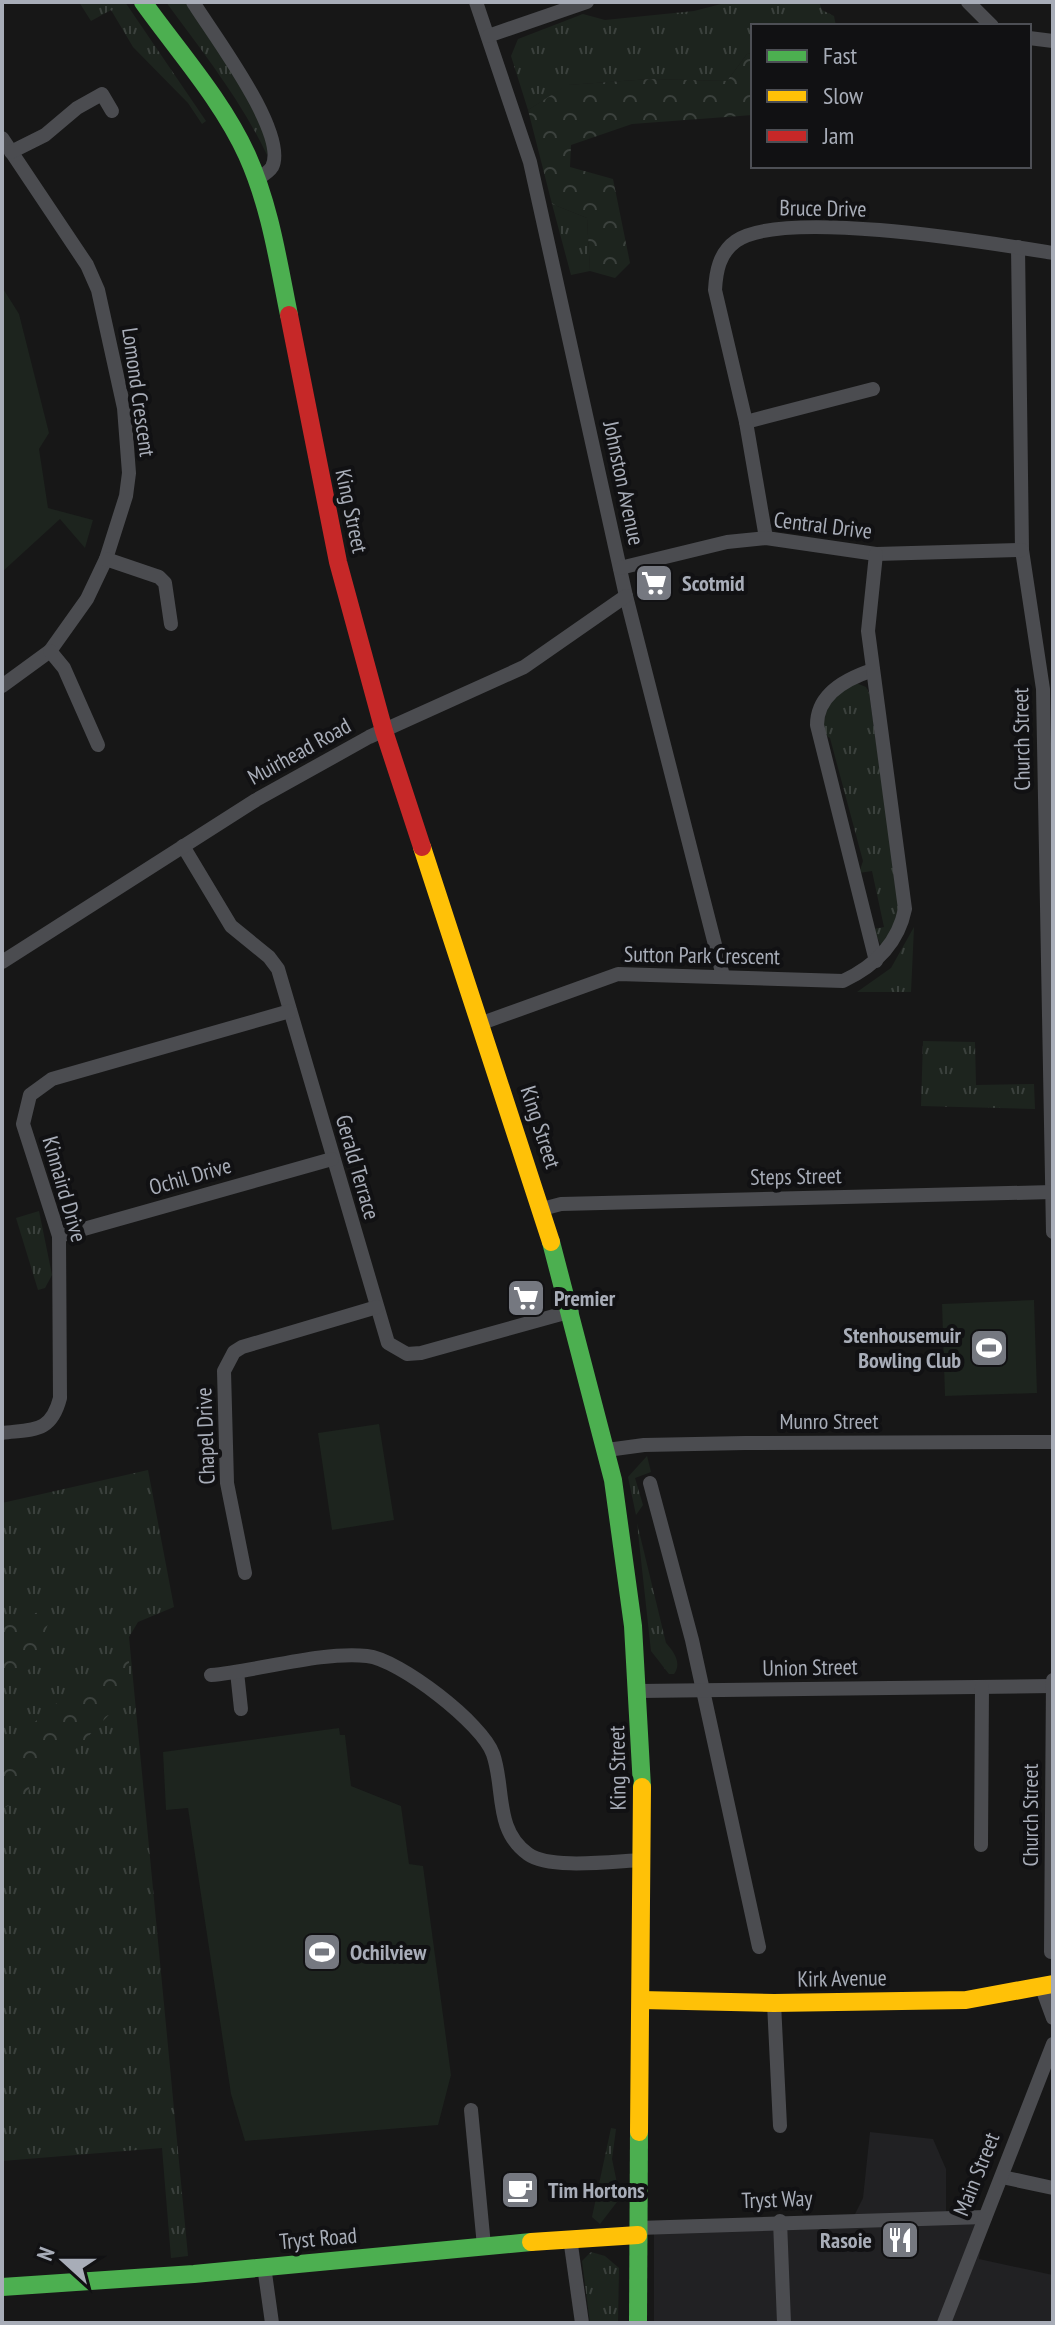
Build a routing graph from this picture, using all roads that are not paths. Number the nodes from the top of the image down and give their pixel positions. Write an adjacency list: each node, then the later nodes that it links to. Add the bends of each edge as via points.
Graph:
1 (143, 2): 13 (main road, King Street, via 214,100)
2 (193, 2): 13 (street, via 268,123 272,167)
3 (476, 2): 7 (street, Johnston Avenue)
4 (587, 2): 7 (street)
5 (968, 2): 6 (street)
6 (990, 24)
7 (488, 36): 22 (street, Johnston Avenue, via 530,162)
8 (1031, 38): 9 (street)
9 (1053, 41)
10 (112, 111): 12 (street, via 102,94)
11 (2, 138): 12 (street, Lomond Crescent)
12 (11, 152): 21 (street, Lomond Crescent, via 87,265 108,327 124,408 129,473)
13 (257, 179): 28 (main road, King Street, via 268,210 338,562)
14 (1018, 247): 15 (street, Bruce Drive); 17 (street, Bruce Drive, via 843,229 763,229 736,241 721,259 715,290); 19 (street, Church Street)
15 (1053, 253)
16 (873, 389): 17 (street)
17 (746, 422): 18 (street, Bruce Drive)
18 (766, 538): 20 (street, Central Drive); 22 (street, Central Drive)
19 (1022, 550): 20 (street, Central Drive); 30 (street, Church Street, via 1043,689)
20 (876, 554): 26 (street, Sutton Park Crescent, via 868,605)
21 (106, 559): 24 (street, via 159,577 165,583); 25 (street, Lomond Crescent, via 87,599)
22 (620, 568): 23 (street, Johnston Avenue)
23 (626, 596): 28 (street, Muirhead Road, via 524,667); 34 (street, Johnston Avenue)
24 (171, 624)
25 (50, 651): 27 (street, Lomond Crescent); 29 (street, via 95,727)
26 (873, 670): 32 (street, Sutton Park Crescent, via 905,909 901,928); 32 (street, via 823,698 817,725)
27 (2, 686)
28 (384, 731): 31 (street, Muirhead Road); 37 (main road, King Street)
29 (98, 745)
30 (1049, 808): 35 (street, Church Street)
31 (183, 846): 33 (street, Muirhead Road); 36 (street, Gerald Terrace, via 231,926 274,962)
32 (876, 961): 34 (street, Sutton Park Crescent, via 843,981)
33 (2, 962)
34 (723, 976): 37 (street, Sutton Park Crescent, via 618,974)
35 (1050, 984): 39 (street, Church Street)
36 (290, 1011): 38 (street, Gerald Terrace); 42 (street, Kinnaird Drive, via 39,1086 24,1109 23,1124)
37 (482, 1023): 40 (main road, King Street)
38 (332, 1159): 42 (street, Ochil Drive); 43 (street, Gerald Terrace)
39 (1052, 1192): 40 (street, Steps Street, via 561,1204); 41 (street, Church Street)
40 (542, 1209): 44 (main road, King Street)
41 (1053, 1232)
42 (59, 1236): 45 (street, Kinnaird Drive, via 61,1383 55,1416 38,1429)
43 (377, 1307): 44 (street, Gerald Terrace, via 388,1343 407,1354); 49 (street, Chapel Drive, via 242,1347 228,1361 227,1483)
44 (572, 1311): 47 (main road, King Street)
45 (2, 1433)
46 (1053, 1442): 47 (street, Munro Street, via 687,1444)
47 (607, 1450): 56 (main road, King Street)
48 (650, 1483): 55 (street)
49 (245, 1573)
50 (237, 1672): 51 (street); 57 (street); 60 (street, via 345,1656 383,1659 455,1710 489,1744 503,1816 529,1856 552,1862)
51 (211, 1675)
52 (1053, 1678): 53 (street, Church Street)
53 (1053, 1686): 54 (street, Union Street); 58 (street, Church Street)
54 (982, 1687): 55 (street, Union Street); 59 (street)
55 (704, 1690): 56 (street, Union Street); 61 (street)
56 (639, 1691): 60 (main road, King Street)
57 (241, 1709)
58 (1052, 1751): 62 (street, Church Street)
59 (981, 1845)
60 (642, 1860): 64 (main road, King Street)
61 (759, 1947)
62 (1051, 1952)
63 (1048, 1986): 65 (main road, Kirk Avenue, via 966,2000); 66 (street)
64 (641, 2000): 65 (main road, Kirk Avenue); 74 (main road, King Street)
65 (774, 2003): 69 (street)
66 (1053, 2018)
67 (1053, 2044): 70 (street, Main Street)
68 (471, 2110): 76 (street)
69 (780, 2126)
70 (1002, 2177): 71 (street); 72 (street, Main Street)
71 (1053, 2188)
72 (985, 2217): 73 (street, Tryst Way); 83 (street, Main Street)
73 (780, 2221): 74 (street, Tryst Way); 82 (street)
74 (638, 2232): 75 (main road, Tryst Road); 81 (main road, King Street)
75 (570, 2238): 76 (main road, Tryst Road); 80 (street)
76 (484, 2246): 77 (main road, Tryst Road)
77 (264, 2266): 78 (main road, Tryst Road); 79 (street)
78 (2, 2287)
79 (272, 2323)
80 (582, 2323)
81 (638, 2323)
82 (784, 2323)
83 (944, 2323)

